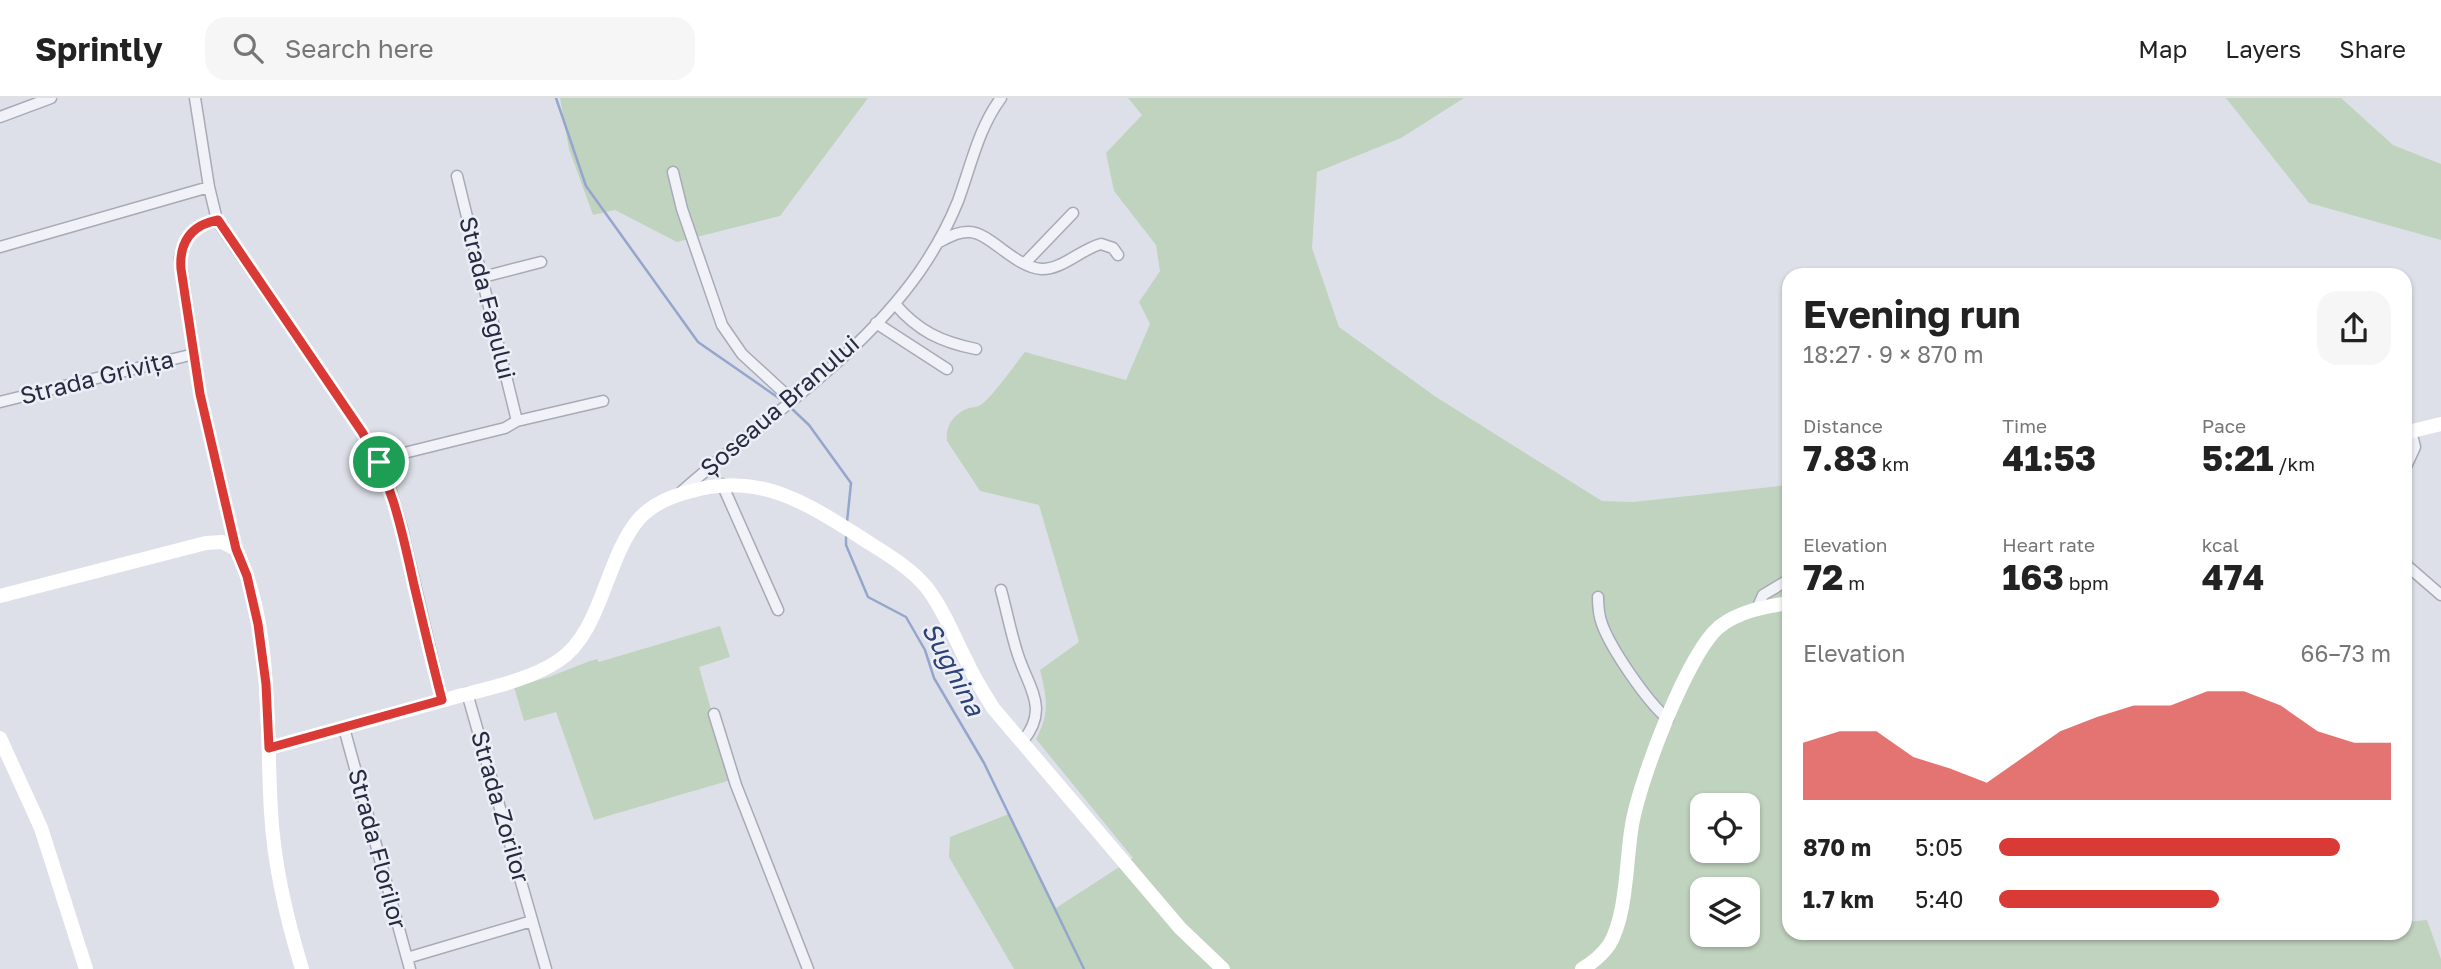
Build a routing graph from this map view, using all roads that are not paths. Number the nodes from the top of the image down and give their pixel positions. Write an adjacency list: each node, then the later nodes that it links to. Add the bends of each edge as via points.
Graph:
1 (51, 98): 4 (street)
2 (194, 98): 7 (street)
3 (1001, 98): 10 (street, Șoseaua Branului, via 986,121)
4 (0, 117)
5 (673, 172): 21 (street, via 722,325 742,354)
6 (457, 176): 15 (street, Strada Fagului)
7 (209, 187): 9 (street); 11 (street)
8 (1073, 213): 14 (street)
9 (218, 220): 19 (street, via 192,230 181,248); 27 (street)
10 (939, 242): 14 (street, via 973,232); 16 (street, Șoseaua Branului)
11 (0, 247)
12 (1118, 255): 14 (street, via 1101,244 1045,269)
13 (541, 262): 15 (street)
14 (1026, 263)
15 (483, 277): 24 (street, Strada Fagului)
16 (895, 303): 17 (street, Șoseaua Branului); 18 (street, via 926,332)
17 (876, 323): 20 (street); 21 (street, Șoseaua Branului, via 830,371)
18 (976, 349)
19 (194, 354): 23 (street, Strada Grivița); 30 (street)
20 (947, 369)
21 (792, 400): 29 (street, Șoseaua Branului)
22 (603, 401): 24 (street)
23 (0, 402)
24 (517, 421): 27 (street)
25 (2441, 424): 26 (main road)
26 (2412, 431)
27 (379, 462): 41 (street, via 401,524)
28 (722, 484): 29 (main road, Șoseaua Branului); 39 (street); 46 (main road, Șoseaua Branului, via 768,489 806,504 901,564 944,614 979,686)
29 (678, 494): 40 (main road, Șoseaua Branului, via 651,508 632,527 591,618 568,653 536,672)
30 (236, 549): 35 (main road, via 222,542 206,543); 47 (main road, via 247,576 261,644)
31 (2412, 571): 34 (street)
32 (1782, 584): 38 (street, via 1763,595)
33 (1001, 590): 46 (street, via 1037,704 1034,725)
34 (2441, 595)
35 (0, 596)
36 (1598, 597): 43 (street, via 1608,636 1645,696)
37 (1782, 604): 38 (main road)
38 (1757, 609): 43 (main road, via 1726,622 1708,639)
39 (778, 610)
40 (467, 693): 41 (main road, Șoseaua Branului); 48 (street, Strada Zorilor)
41 (442, 700): 44 (main road, Șoseaua Branului)
42 (714, 714): 54 (street, via 736,785)
43 (1668, 719): 56 (main road, via 1645,774 1632,822 1616,931 1605,951)
44 (344, 728): 47 (main road, Șoseaua Branului); 49 (street, Strada Florilor)
45 (0, 738): 50 (main road, via 41,828)
46 (1022, 742): 55 (main road, Șoseaua Branului, via 1180,928)
47 (269, 748): 51 (main road, via 276,867)
48 (532, 921): 49 (street); 53 (street, Strada Zorilor)
49 (407, 958): 52 (street, Strada Florilor)
50 (86, 969)
51 (302, 969)
52 (410, 969)
53 (546, 969)
54 (808, 969)
55 (1223, 969)
56 (1582, 969)

